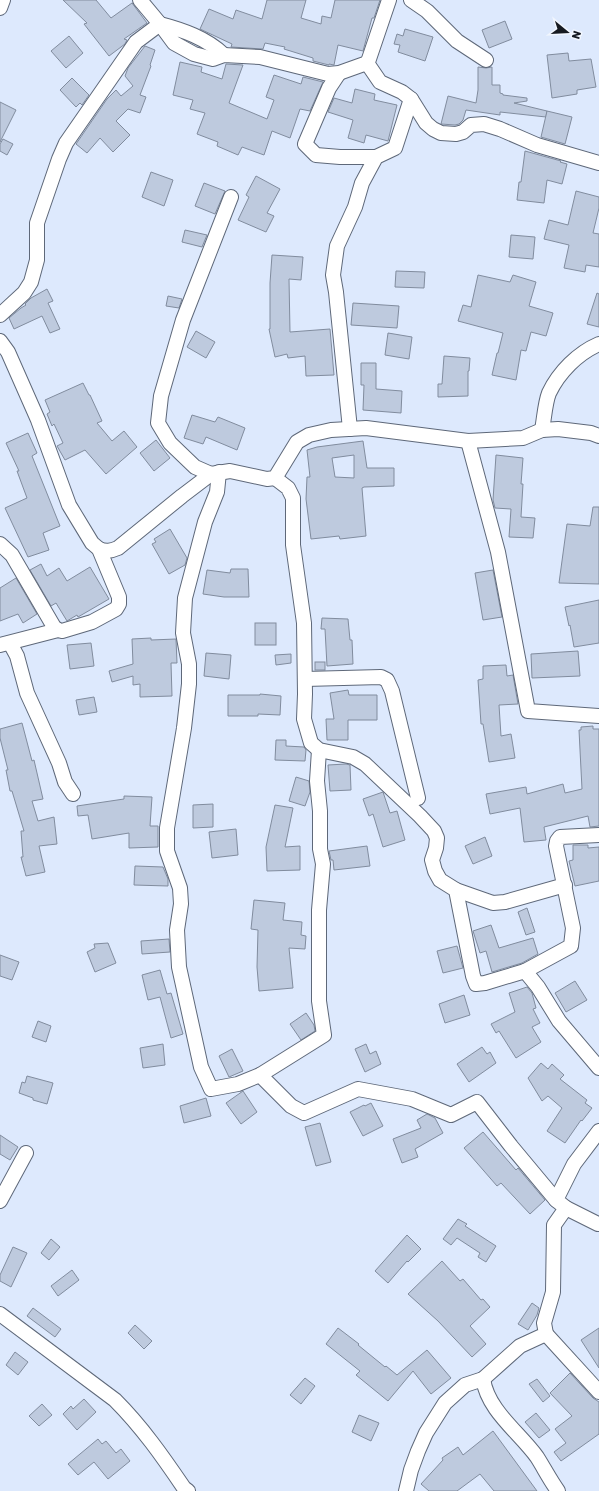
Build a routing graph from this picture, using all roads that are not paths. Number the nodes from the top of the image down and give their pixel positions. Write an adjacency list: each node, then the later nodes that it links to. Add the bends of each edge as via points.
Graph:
1 (3, 0): 5 (street)
2 (140, 0): 6 (street)
3 (389, 0): 8 (street)
4 (411, 0): 7 (street, via 427,11 457,41)
5 (0, 8)
6 (160, 24): 9 (street, via 174,43 194,54 213,59 224,55 260,57 328,74); 14 (street, via 136,42 66,143 37,223 37,260 31,282 24,293)
7 (486, 60)
8 (367, 63): 9 (street); 10 (street, via 380,82)
9 (339, 73): 11 (street, via 329,88 305,144 316,155)
10 (411, 99): 11 (street, via 395,148); 12 (street, via 426,123 441,133 456,134 471,125 484,124 537,145)
11 (376, 157): 17 (street, via 362,183 356,206 337,246 333,275)
12 (599, 163)
13 (231, 197): 21 (street, via 183,320 161,396 158,423 170,442 195,467)
14 (0, 315)
15 (0, 341): 24 (street, via 8,352 38,420 69,505 92,543)
16 (599, 344): 18 (street, via 589,348 564,369 548,394)
17 (350, 429): 20 (street, via 366,428); 22 (street, via 310,434 297,442)
18 (542, 430): 19 (street, via 558,429); 20 (street, via 523,438)
19 (599, 436)
20 (468, 441): 28 (street, via 498,552 528,710)
21 (215, 473): 22 (street, via 230,471 267,479); 24 (street, via 118,548 112,551); 37 (street, via 217,492 205,522 185,598 183,632 189,664 189,684 167,828 167,851 180,888 181,904 177,930 179,967 201,1067 211,1089 238,1084)
22 (275, 478): 27 (street, via 288,488 293,498 293,546 304,623)
23 (0, 544): 25 (street, via 12,555)
24 (99, 549): 25 (street, via 119,597 119,604 116,609 92,622)
25 (58, 630): 26 (street)
26 (5, 644): 30 (street, via 17,656 27,693 65,782)
27 (305, 679): 29 (street, via 304,718 311,742); 31 (street, via 381,677 387,680 392,691)
28 (599, 716)
29 (319, 750): 34 (street, via 353,757 365,764 420,816 437,838 432,860 435,871 440,880); 37 (street, via 317,781 323,864 319,910 319,1001 324,1035)
30 (73, 794)
31 (418, 798)
32 (599, 835): 33 (street, via 560,837 556,841)
33 (565, 886): 34 (street, via 493,903); 35 (street, via 573,928 571,946)
34 (456, 890): 35 (street, via 476,984)
35 (525, 971): 36 (street, via 559,1021)
36 (599, 1068)
37 (260, 1075): 41 (street, via 291,1106 304,1113 358,1089 412,1099 451,1115 478,1102 511,1146)
38 (599, 1131): 41 (street, via 574,1164)
39 (26, 1153): 40 (street)
40 (0, 1201)
41 (561, 1204): 42 (street); 44 (street, via 554,1225 553,1292 544,1323)
42 (598, 1224)
43 (4, 1322): 47 (street, via 115,1400 154,1444)
44 (546, 1334): 45 (street, via 520,1346); 46 (street)
45 (483, 1379): 48 (street, via 465,1385 445,1403 418,1451); 49 (street, via 484,1389 496,1409 537,1457)
46 (599, 1392)
47 (188, 1491)
48 (406, 1491)
49 (558, 1491)

